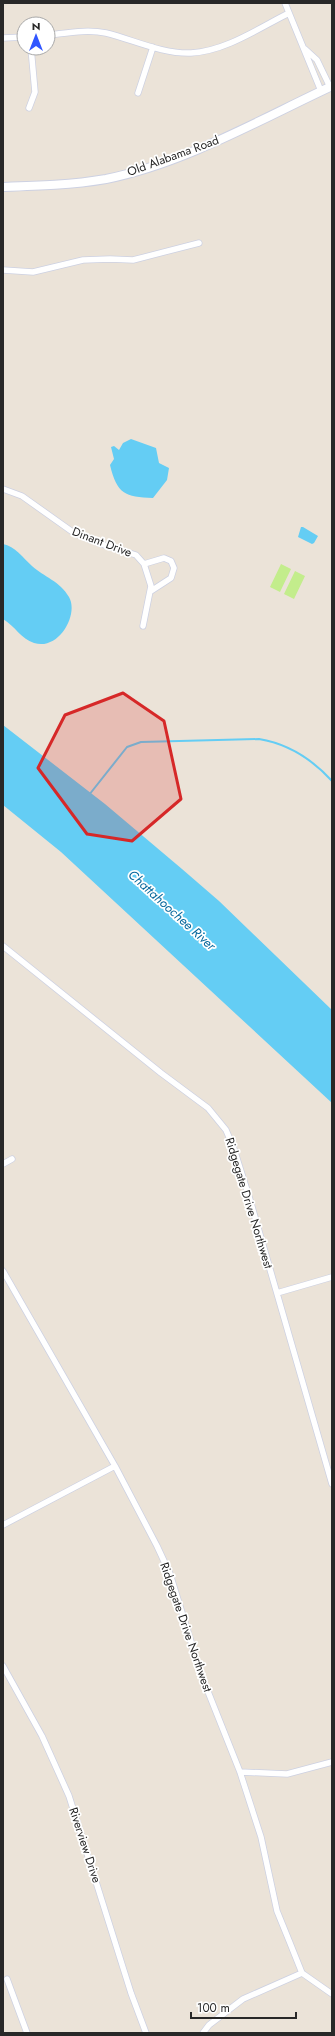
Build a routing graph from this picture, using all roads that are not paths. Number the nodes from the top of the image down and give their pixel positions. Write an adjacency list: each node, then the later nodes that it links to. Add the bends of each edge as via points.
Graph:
1 (285, 3): 2 (street)
2 (289, 13): 6 (street, via 238,39 204,51 182,53); 7 (street)
3 (56, 34): 6 (street, via 96,32)
4 (16, 37): 5 (street)
5 (3, 38)
6 (153, 47): 11 (street)
7 (304, 48): 9 (street, via 317,60); 10 (street)
8 (32, 56): 12 (street, via 35,92)
9 (331, 86): 10 (main road, Old Alabama Road)
10 (321, 91): 13 (main road, Old Alabama Road, via 195,150 147,168 80,183)
11 (138, 93)
12 (29, 108)
13 (3, 187)
14 (199, 243): 15 (street, via 133,260 82,260 33,272)
15 (3, 270)
16 (3, 488): 17 (street, Dinant Drive, via 22,496 74,533 136,555)
17 (144, 564): 18 (street, Dinant Drive, via 152,586); 18 (street, via 164,558 171,561 174,568 171,578)
18 (151, 591): 19 (street, Dinant Drive)
19 (143, 626)
20 (3, 946): 25 (street, Ridgegate Drive Northwest, via 208,1108 226,1130)
21 (12, 1159): 22 (street)
22 (3, 1164)
23 (3, 1271): 26 (street, Ridgegate Drive Northwest)
24 (332, 1277): 25 (street)
25 (277, 1293): 27 (street, Ridgegate Drive Northwest)
26 (115, 1466): 28 (street); 31 (street, Ridgegate Drive Northwest, via 170,1574 201,1674)
27 (332, 1484)
28 (3, 1525)
29 (3, 1666): 36 (street, Riverview Drive, via 42,1736 69,1796)
30 (332, 1762): 31 (street, via 287,1774)
31 (240, 1772): 32 (street, Ridgegate Drive Northwest, via 261,1837 277,1911)
32 (302, 1973): 34 (street); 37 (street, via 243,1998 209,2025)
33 (7, 1979): 35 (street)
34 (332, 1994)
35 (28, 2033)
36 (146, 2033)
37 (203, 2033)

